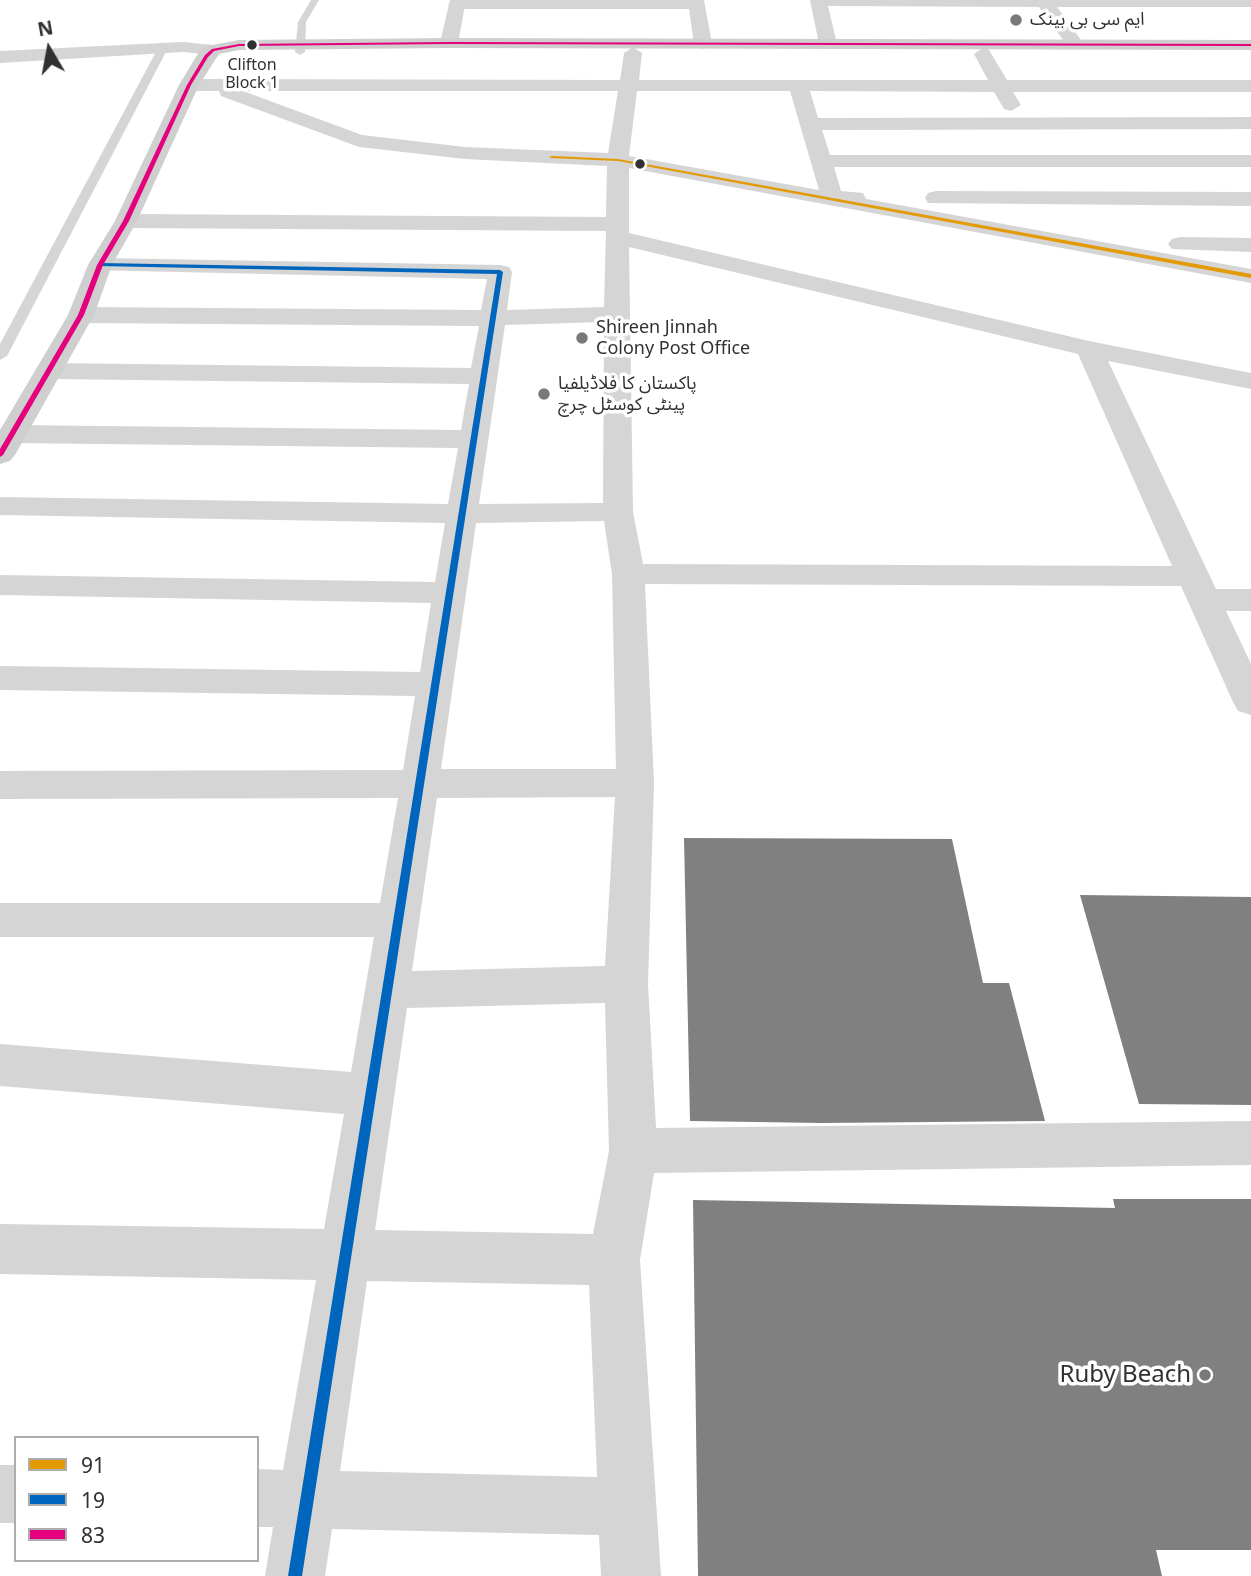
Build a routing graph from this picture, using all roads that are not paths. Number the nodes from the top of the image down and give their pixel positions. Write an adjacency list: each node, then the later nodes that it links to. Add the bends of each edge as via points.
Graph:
1 (315, 0): 18 (lane, via 302,22)
2 (1043, 0): 5 (street); 6 (street); 15 (street)
3 (818, 1): 4 (street); 14 (street)
4 (891, 1): 5 (street)
5 (968, 1)
6 (1136, 1): 7 (street)
7 (1207, 1): 11 (street)
8 (458, 2): 9 (street); 12 (street)
9 (552, 2): 10 (street)
10 (696, 2): 13 (street)
11 (1251, 2)
12 (449, 43): 13 (main road); 18 (main road)
13 (703, 44): 14 (main road)
14 (828, 44): 15 (main road)
15 (1074, 44): 16 (main road)
16 (1251, 45)
17 (163, 48): 19 (street); 23 (street); 50 (lane)
18 (300, 48): 19 (main road); 24 (main road)
19 (216, 50): 26 (main road, via 206,56)
20 (983, 54): 21 (main road); 24 (main road); 29 (street)
21 (1225, 54): 22 (main road); 25 (street)
22 (1251, 54)
23 (0, 57)
24 (630, 69): 27 (street); 28 (street); 33 (street)
25 (1251, 83): 29 (street)
26 (189, 85): 27 (street); 40 (main road)
27 (213, 85): 33 (street, via 359,141 465,153)
28 (798, 85): 29 (street); 31 (street)
29 (1001, 86): 32 (street)
30 (1251, 123): 32 (street)
31 (810, 124): 32 (street); 34 (street)
32 (1021, 124): 35 (street)
33 (618, 160): 37 (street); 41 (street)
34 (820, 161): 35 (street); 37 (street)
35 (1039, 161): 36 (street); 38 (street)
36 (1251, 161)
37 (832, 198): 38 (street); 42 (street)
38 (1058, 199): 39 (street); 42 (street)
39 (1251, 199)
40 (126, 221): 41 (street); 44 (main road)
41 (619, 231): 46 (street); 49 (street)
42 (1082, 243): 43 (street); 45 (street)
43 (1251, 245)
44 (100, 265): 47 (main road); 48 (street, via 500,272)
45 (1251, 276)
46 (617, 314): 48 (street); 57 (street)
47 (81, 315): 48 (street); 51 (main road)
48 (492, 318): 52 (street)
49 (1089, 349): 53 (street); 61 (street)
50 (0, 356)
51 (49, 372): 52 (street); 55 (main road)
52 (483, 376): 54 (street)
53 (1251, 380)
54 (474, 439): 55 (street); 58 (street)
55 (6, 444)
56 (0, 506): 58 (street)
57 (618, 512): 58 (street); 59 (street)
58 (463, 514): 62 (street)
59 (628, 574): 61 (street); 67 (street)
60 (0, 585): 62 (street)
61 (1196, 588): 63 (street); 66 (street)
62 (450, 593): 65 (street)
63 (1251, 600)
64 (0, 678): 65 (street)
65 (435, 684): 69 (street)
66 (1251, 702)
67 (635, 783): 69 (street); 72 (street)
68 (0, 785): 69 (street)
69 (419, 786): 71 (street)
70 (0, 920): 71 (street)
71 (398, 920): 73 (street)
72 (626, 984): 73 (street); 77 (street)
73 (387, 990): 75 (street)
74 (0, 1065): 75 (street)
75 (370, 1095): 79 (street)
76 (1251, 1143): 77 (street)
77 (633, 1151): 80 (street)
78 (0, 1250): 79 (street)
79 (347, 1255): 80 (street); 81 (street)
80 (614, 1260): 82 (street)
81 (282, 1499): 82 (street); 83 (street)
82 (627, 1507): 84 (street)
83 (295, 1576)
84 (631, 1576)

